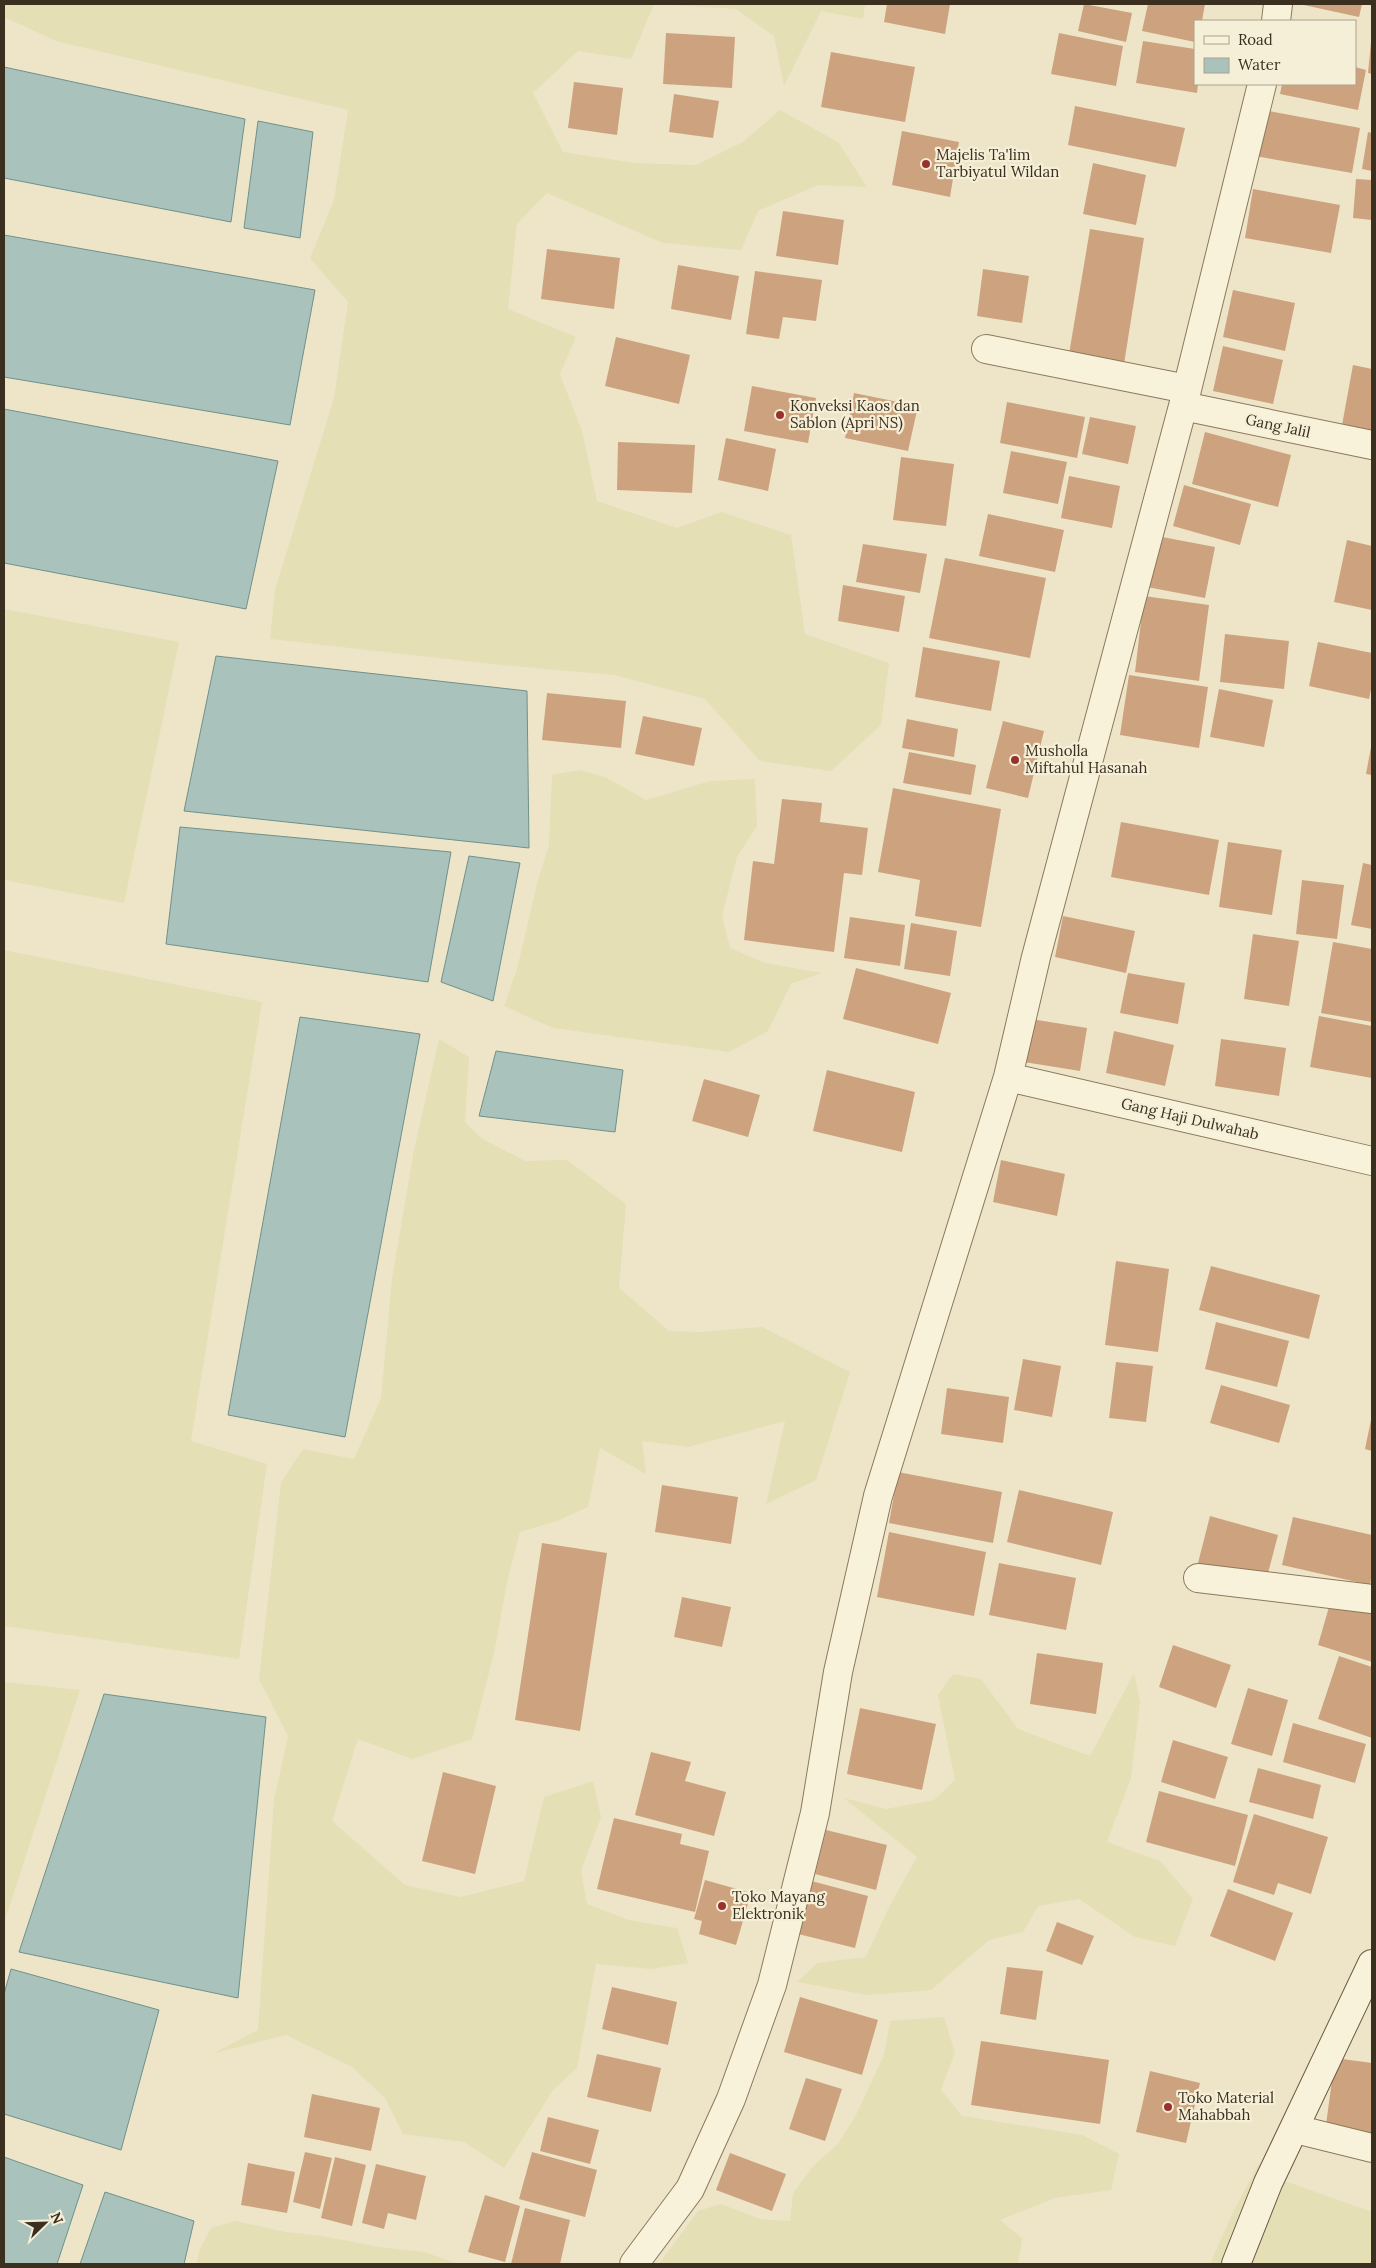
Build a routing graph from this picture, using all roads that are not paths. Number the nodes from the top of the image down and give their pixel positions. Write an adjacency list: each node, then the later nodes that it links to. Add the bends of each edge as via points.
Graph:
1 (1278, 4): 2 (street)
2 (1276, 20)
3 (1262, 85): 5 (street)
4 (986, 349): 5 (street, Gang Jalil)
5 (1186, 397): 6 (street, Gang Jalil); 7 (street, via 1036,958)
6 (1372, 445)
7 (1008, 1077): 8 (street, Gang Haji Dulwahab); 14 (street, via 878,1496 838,1672 815,1813 772,1985 732,2099 690,2189)
8 (1372, 1162)
9 (1198, 1578): 10 (street)
10 (1372, 1599)
11 (1372, 1964): 12 (street)
12 (1295, 2129): 13 (street); 15 (street, via 1268,2183)
13 (1372, 2148)
14 (634, 2264)
15 (1236, 2264)

